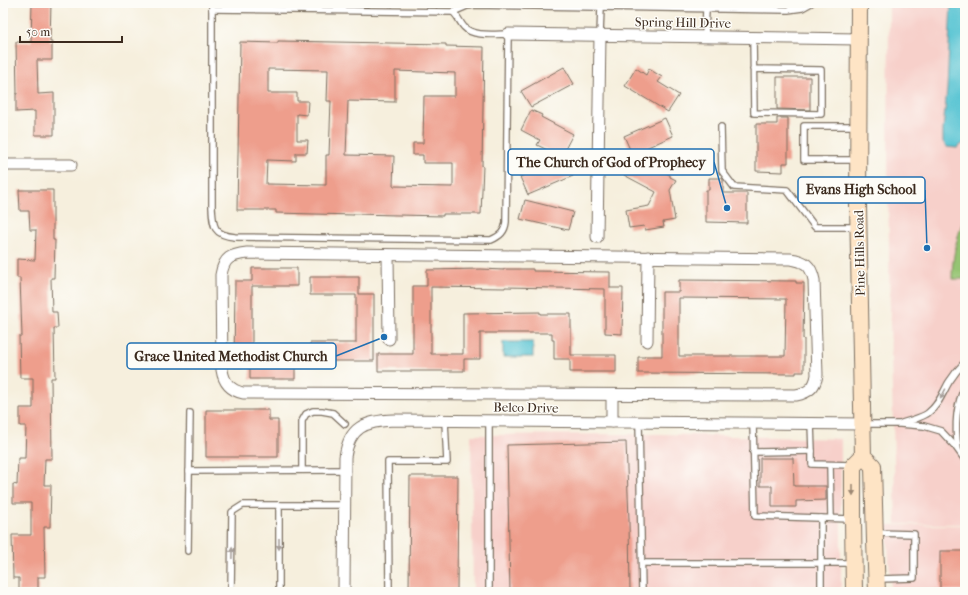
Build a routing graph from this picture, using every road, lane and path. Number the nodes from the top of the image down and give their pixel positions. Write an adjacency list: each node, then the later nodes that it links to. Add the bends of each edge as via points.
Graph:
1 (811, 3): 5 (lane, Spring Hill Drive, via 802,8 788,10)
2 (859, 3): 11 (main road, Pine Hills Road)
3 (212, 6): 6 (lane, Spring Hill Drive); 7 (lane, via 212,207 215,229 219,234 226,236 491,240 503,233 506,227)
4 (601, 7): 5 (lane, Spring Hill Drive); 6 (lane, Spring Hill Drive, via 476,4); 8 (lane)
5 (706, 9): 9 (lane)
6 (453, 12): 7 (lane, via 470,32)
7 (508, 34): 8 (street, Spring Hill Drive)
8 (600, 35): 9 (street, Spring Hill Drive); 19 (street)
9 (705, 37): 10 (street, Spring Hill Drive)
10 (753, 38): 11 (street, Spring Hill Drive); 12 (lane)
11 (859, 39): 13 (main road, Pine Hills Road)
12 (753, 69): 12 (lane, via 754,113 821,114 821,70)
13 (858, 126): 15 (main road, Pine Hills Road); 15 (lane, via 804,126 804,160)
14 (721, 127): 18 (lane, via 722,171 734,187 787,190 815,227)
15 (858, 160): 18 (main road, Pine Hills Road)
16 (3, 165): 17 (street)
17 (71, 165)
18 (859, 226): 35 (main road, Pine Hills Road)
19 (597, 237)
20 (388, 255): 21 (street); 22 (street); 26 (street, via 247,253 230,257 225,262 221,275 222,370 226,382 237,392 243,393)
21 (648, 257): 23 (street); 26 (street, via 790,259 804,262 810,267 814,280 816,381 809,391 796,396)
22 (389, 339)
23 (647, 341)
24 (965, 362): 36 (lane, one-way to 36, via 934,408 927,414)
25 (965, 387): 37 (lane, via 960,396 956,417)
26 (612, 395): 30 (street)
27 (190, 413): 45 (lane)
28 (445, 421): 29 (street, Belco Drive); 44 (street, Belco Drive, via 382,421 362,426 346,447); 60 (lane, via 446,462 388,462)
29 (489, 421): 30 (street, Belco Drive); 61 (lane)
30 (612, 422): 31 (street, Belco Drive)
31 (638, 422): 32 (street, Belco Drive); 53 (lane)
32 (753, 423): 34 (street, Belco Drive); 39 (lane)
33 (345, 424): 43 (lane, via 334,413 313,411 306,414 302,421)
34 (811, 424): 35 (street, Belco Drive); 38 (lane)
35 (862, 424): 36 (lane); 41 (main road, Pine Hills Road)
36 (900, 424): 37 (lane, via 924,426 941,431)
37 (958, 450): 40 (lane)
38 (812, 451): 39 (lane); 42 (lane, via 812,464)
39 (753, 452): 48 (lane, via 755,516)
40 (965, 460)
41 (858, 461): 42 (lane); 50 (main road, Pine Hills Road, one-way to 50); 51 (main road, via 873,466)
42 (830, 465): 49 (lane)
43 (302, 470): 44 (lane); 45 (lane)
44 (345, 470): 47 (street, Belco Drive)
45 (189, 471): 52 (lane)
46 (279, 505): 47 (lane); 57 (lane, one-way to 46, via 232,512 243,505); 58 (lane, one-way to 58)
47 (344, 505): 59 (street, Belco Drive)
48 (821, 518): 49 (lane); 54 (lane)
49 (831, 518): 50 (lane)
50 (853, 519): 55 (main road, Pine Hills Road)
51 (874, 533): 56 (main road); 56 (lane, via 914,534 914,578)
52 (188, 551)
53 (642, 563): 54 (lane); 62 (lane)
54 (820, 563): 55 (lane); 63 (lane)
55 (854, 563): 64 (main road, Pine Hills Road)
56 (877, 585)
57 (231, 592)
58 (279, 592)
59 (344, 592)
60 (389, 592)
61 (489, 592)
62 (642, 592)
63 (820, 592)
64 (854, 592)

